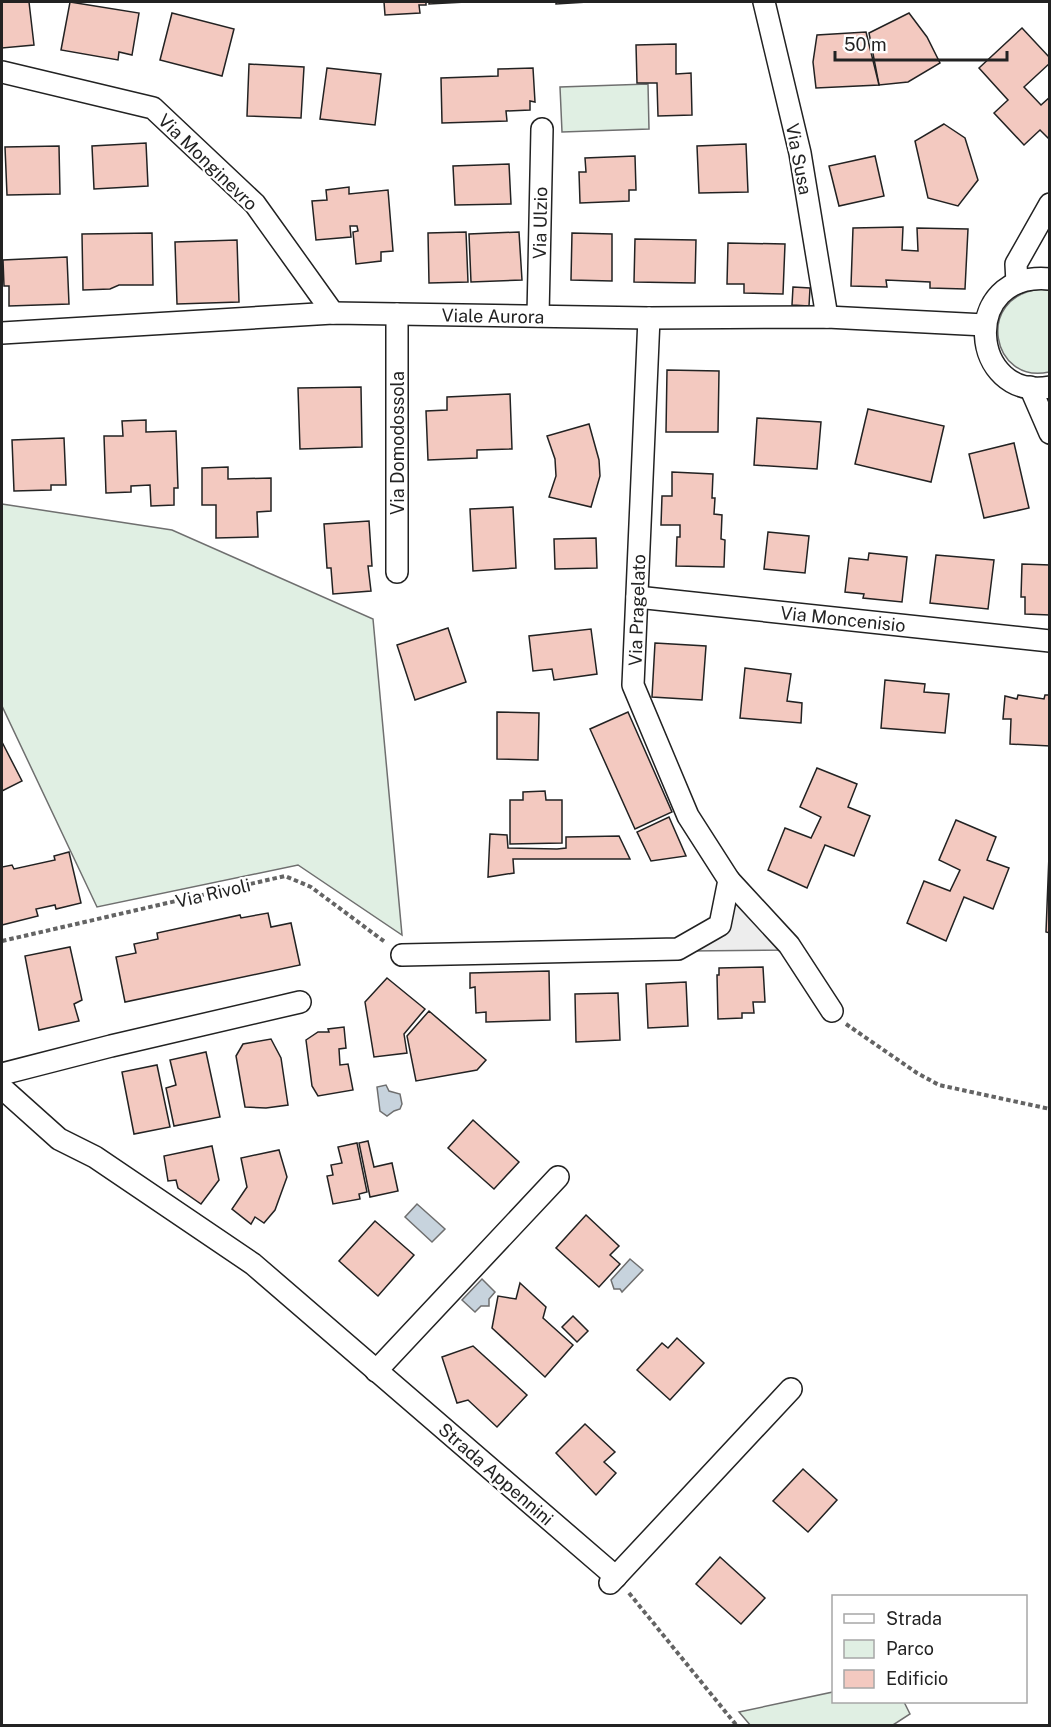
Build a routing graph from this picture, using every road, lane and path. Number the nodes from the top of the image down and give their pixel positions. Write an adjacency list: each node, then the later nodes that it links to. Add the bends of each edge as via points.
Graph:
1 (764, 2): 10 (street, Via Susa, via 800,153)
2 (2, 72): 7 (street, Via Monginevro, via 153,108 255,204)
3 (542, 129): 9 (street, Via Ulzio)
4 (1050, 204): 6 (street, via 1016,264)
5 (1050, 279): 6 (street)
6 (1017, 283): 12 (street, via 990,307)
7 (333, 313): 8 (street, Viale Aurora); 13 (street, Viale Aurora)
8 (397, 314): 9 (street, Viale Aurora); 16 (street, Via Domodossola)
9 (537, 316): 11 (street, Viale Aurora)
10 (827, 317): 11 (street, Viale Aurora); 12 (street, Viale Aurora)
11 (649, 318): 17 (street, Via Pragelato)
12 (985, 325): 14 (street, via 990,358 1000,372 1014,382)
13 (2, 333)
14 (1040, 387): 15 (street)
15 (1050, 433)
16 (397, 572)
17 (637, 597): 18 (street, Via Moncenisio); 19 (street, Via Pragelato, via 633,684 688,816)
18 (1050, 641)
19 (729, 880): 21 (street, via 720,925 678,949); 23 (street, Via Pragelato, via 789,945)
20 (2, 941): 21 (path, Via Rivoli, via 285,876 312,887)
21 (402, 955)
22 (300, 1002): 24 (street)
23 (832, 1011): 26 (path, via 849,1027 939,1085)
24 (2, 1074)
25 (2, 1088): 28 (street, Strada Appennini, via 58,1139 95,1157 253,1264)
26 (1050, 1109)
27 (558, 1177): 28 (street)
28 (376, 1371): 30 (street, Strada Appennini)
29 (791, 1389): 30 (street)
30 (613, 1580): 31 (path)
31 (737, 1725)

